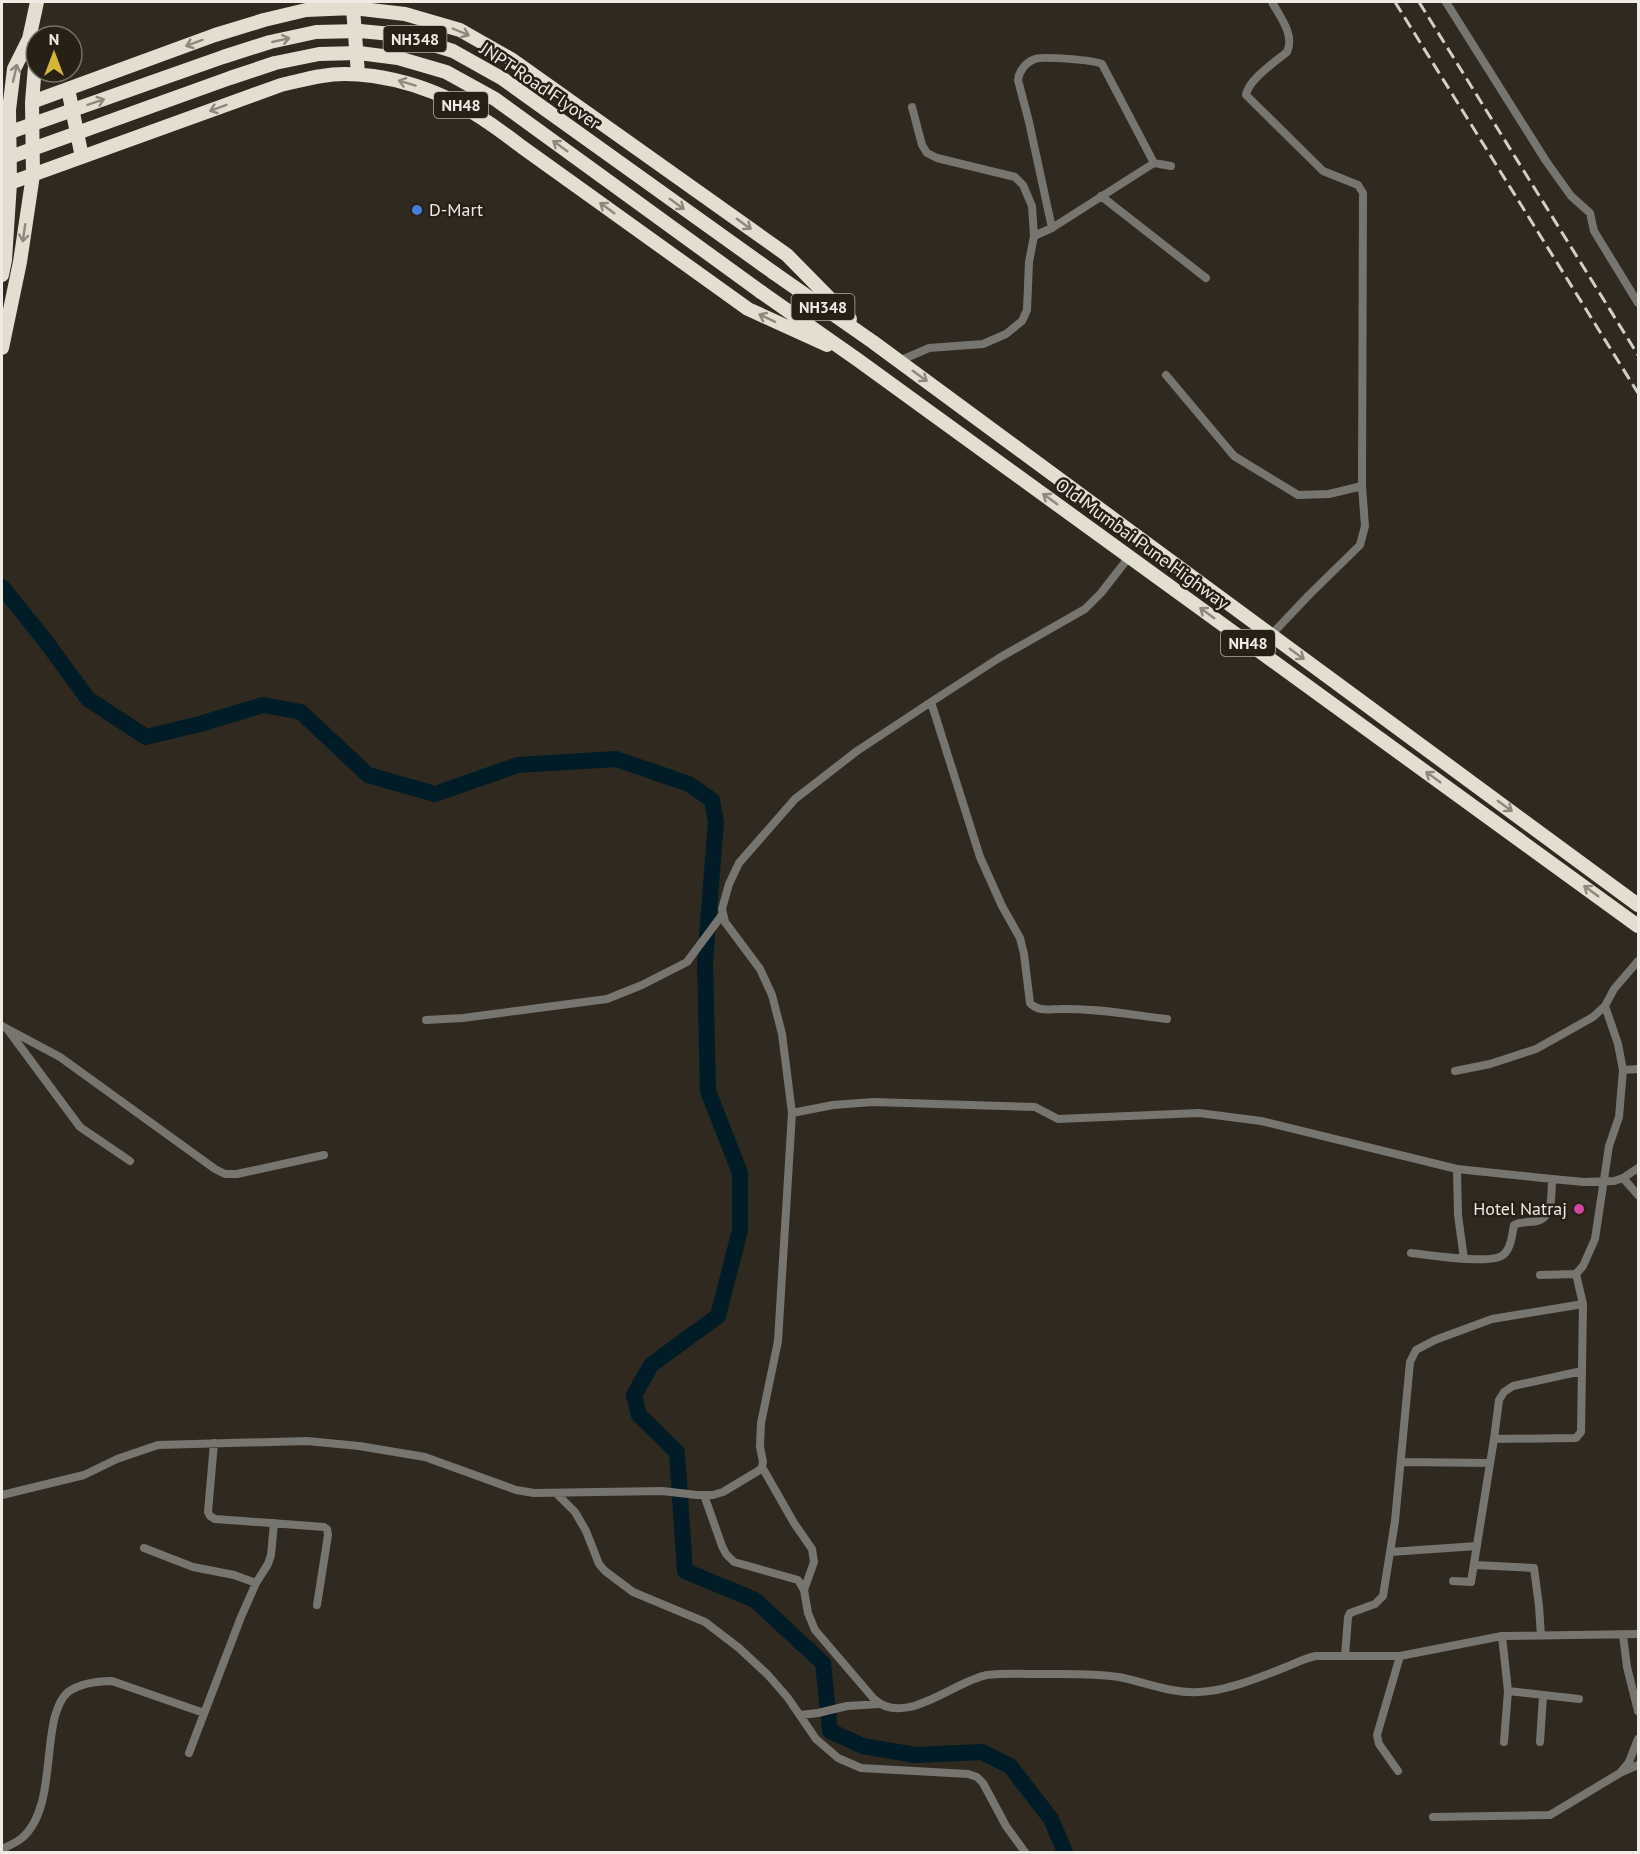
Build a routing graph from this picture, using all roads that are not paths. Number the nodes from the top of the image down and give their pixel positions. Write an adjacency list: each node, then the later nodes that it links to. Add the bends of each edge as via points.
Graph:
1 (37, 2): 7 (highway)
2 (385, 2): 6 (highway, NH48)
3 (1272, 2): 34 (street, via 1290,45 1251,83 1246,95 1323,171 1358,185 1362,193)
4 (1446, 2): 28 (street, via 1546,161 1571,196 1590,213 1593,231)
5 (351, 5): 6 (highway); 9 (highway); 11 (highway, one-way to 11, via 264,20)
6 (405, 14): 29 (highway, NH48, one-way to 29, via 460,30 511,58 561,93 787,255)
7 (32, 24)
8 (24, 49): 20 (highway, one-way to 8, via 9,110 14,69)
9 (358, 74): 15 (highway, NH48, one-way to 15, via 323,75 281,85); 31 (highway, NH48, one-way to 9, via 748,309 487,120 438,93 395,79)
10 (34, 84): 12 (highway)
11 (68, 89): 12 (highway); 15 (highway)
12 (32, 102): 19 (highway)
13 (912, 107): 23 (street, via 927,153 1015,177 1023,185 1032,206)
14 (2, 135): 29 (highway, JNPT Road Flyover / NH348, one-way to 29, bridge, via 270,42 316,32 402,35 453,51 503,79)
15 (82, 157): 19 (highway, NH48)
16 (2, 160): 31 (highway, JNPT Road Flyover / NH348, one-way to 16, bridge, via 495,99 446,72 398,58 359,53 319,54 275,63)
17 (1154, 163): 18 (street); 21 (street); 22 (street, via 1102,63 1035,59 1024,66 1018,80)
18 (1171, 166)
19 (33, 175): 20 (highway, NH48); 30 (highway, one-way to 30)
20 (10, 183): 25 (highway)
21 (1101, 196): 22 (street); 27 (street)
22 (1052, 228): 23 (street)
23 (1034, 236): 32 (street, via 1027,310 1022,321 1006,334 983,344 929,348)
24 (2, 243): 25 (highway)
25 (5, 260): 26 (highway)
26 (2, 275)
27 (1206, 278)
28 (1638, 303)
29 (873, 342): 32 (highway, Old Mumbai Pune Highway / NH48)
30 (2, 348)
31 (858, 360): 35 (highway, Old Mumbai Pune Highway / NH48, one-way to 31)
32 (899, 361): 36 (highway, Old Mumbai Pune Highway / NH48, one-way to 36)
33 (1166, 375): 34 (street, via 1234,456 1299,495 1329,494)
34 (1362, 486): 36 (street, via 1365,526 1360,545)
35 (1129, 557): 37 (highway, Old Mumbai Pune Highway / NH48, one-way to 35); 38 (street, via 1085,609)
36 (1271, 635): 37 (street); 39 (highway, Old Mumbai Pune Highway / NH48, one-way to 39)
37 (1261, 652): 41 (highway, Old Mumbai Pune Highway / NH48, one-way to 37)
38 (931, 702): 40 (street, via 857,751 795,799 739,863); 44 (street, via 980,857 1020,938 1030,1003 1041,1009 1080,1009)
39 (1638, 905)
40 (720, 919): 45 (street, via 687,962 607,999); 50 (street, via 760,969 772,995 782,1034)
41 (1638, 926)
42 (1638, 961): 43 (street)
43 (1605, 1006): 48 (street); 49 (street, via 1536,1049)
44 (1167, 1019)
45 (426, 1020)
46 (4, 1027): 51 (street, via 60,1057 225,1173 237,1174); 52 (street, via 80,1127)
47 (1638, 1069): 48 (street)
48 (1623, 1070): 57 (street, via 1619,1118 1609,1146)
49 (1455, 1071)
50 (792, 1113): 54 (street, via 873,1102 1035,1107 1058,1119 1199,1113 1261,1121); 69 (street, via 778,1341 761,1423)
51 (324, 1155)
52 (130, 1161)
53 (1638, 1168): 56 (street)
54 (1457, 1169): 55 (street); 60 (street)
55 (1552, 1179): 57 (street); 60 (street, via 1550,1210 1545,1218 1514,1225 1509,1247 1497,1259)
56 (1623, 1179): 57 (street); 58 (street)
57 (1605, 1182): 61 (street, via 1595,1239)
58 (1638, 1195)
59 (1411, 1253): 60 (street)
60 (1464, 1259)
61 (1576, 1274): 62 (street); 63 (street)
62 (1540, 1275)
63 (1582, 1304): 64 (street); 67 (street, via 1492,1319 1416,1350 1410,1362)
64 (1582, 1371): 65 (street, via 1513,1386 1504,1392 1499,1400); 65 (street, via 1578,1436)
65 (1494, 1439): 68 (street)
66 (214, 1443): 70 (street, via 307,1441 359,1446 425,1457 516,1490); 71 (street, via 158,1445 84,1475); 73 (street, via 210,1516)
67 (1401, 1462): 68 (street); 76 (street)
68 (1490, 1463): 74 (street)
69 (762, 1467): 72 (street, via 723,1492); 80 (street, via 812,1549 814,1562)
70 (557, 1494): 72 (street, via 662,1491); 94 (street, via 575,1512 605,1571 633,1592 705,1622 768,1675)
71 (2, 1495)
72 (701, 1495): 80 (street, via 722,1546 734,1562 793,1578)
73 (274, 1523): 79 (street, via 271,1555); 81 (street, via 324,1527 328,1531)
74 (1477, 1546): 76 (street); 77 (street)
75 (144, 1548): 79 (street, via 193,1567)
76 (1390, 1552): 86 (street, via 1383,1596 1348,1617)
77 (1474, 1565): 78 (street, via 1471,1582); 85 (street, via 1534,1568)
78 (1454, 1581)
79 (256, 1583): 93 (street)
80 (804, 1590): 91 (street, via 815,1629)
81 (317, 1605)
82 (1638, 1634): 83 (street)
83 (1623, 1635): 85 (street); 92 (street)
84 (1502, 1636): 85 (street); 87 (street); 88 (street)
85 (1541, 1636)
86 (1345, 1656): 87 (street); 91 (street, via 1307,1658 1264,1675 1199,1692 1099,1674 997,1674 978,1677 918,1706)
87 (1400, 1656): 100 (street, via 1377,1735)
88 (1508, 1691): 89 (street); 96 (street)
89 (1543, 1696): 90 (street); 97 (street)
90 (1579, 1699)
91 (879, 1704): 94 (street)
92 (1638, 1711)
93 (204, 1713): 98 (street); 103 (street, via 112,1681 96,1681 67,1693 58,1705 52,1726 42,1804 21,1839)
94 (800, 1715): 104 (street, via 816,1738 838,1758 861,1768 977,1777)
95 (1638, 1739): 101 (street)
96 (1504, 1742)
97 (1540, 1742)
98 (189, 1753)
99 (1638, 1765): 101 (street)
100 (1398, 1771)
101 (1620, 1773): 102 (street, via 1550,1815)
102 (1433, 1817)
103 (2, 1849)
104 (1025, 1852)

